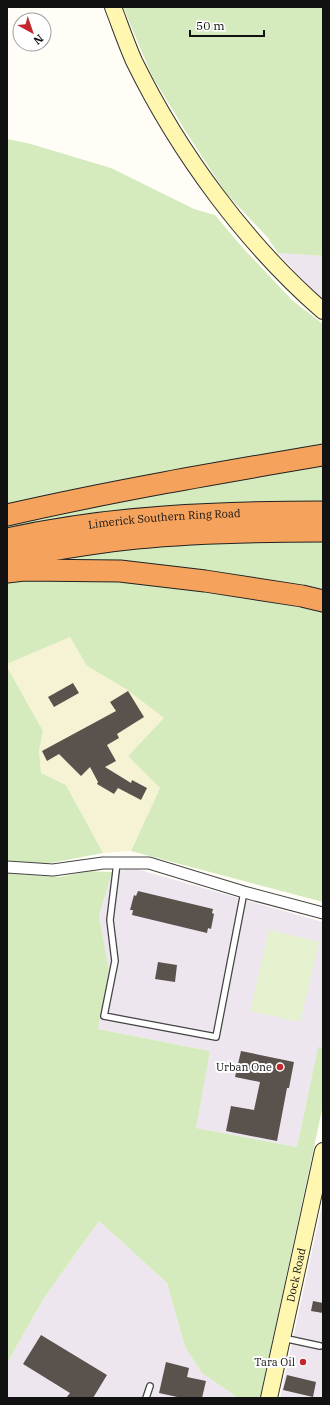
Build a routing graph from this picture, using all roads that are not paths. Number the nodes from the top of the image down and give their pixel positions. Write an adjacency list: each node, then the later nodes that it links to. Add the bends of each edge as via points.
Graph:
1 (113, 7): 2 (main road, via 151,93 170,127 213,191 272,264)
2 (323, 311)
3 (323, 455): 5 (highway, via 148,485)
4 (323, 512): 7 (highway, Limerick Southern Ring Road, via 188,514 72,527)
5 (7, 515)
6 (323, 531): 8 (highway, Limerick Southern Ring Road, via 137,538)
7 (7, 539)
8 (7, 558)
9 (7, 572): 10 (highway, via 120,571 212,582)
10 (323, 601)
11 (117, 863): 12 (street, via 53,870); 13 (street, via 149,863); 13 (lane, via 110,920 115,961 104,1016 216,1037)
12 (7, 868)
13 (244, 892): 14 (street)
14 (323, 913)
15 (323, 1151): 16 (main road, Dock Road)
16 (282, 1338): 17 (lane); 20 (main road, Dock Road)
17 (320, 1346)
18 (150, 1386): 19 (lane)
19 (146, 1398)
20 (269, 1398)

